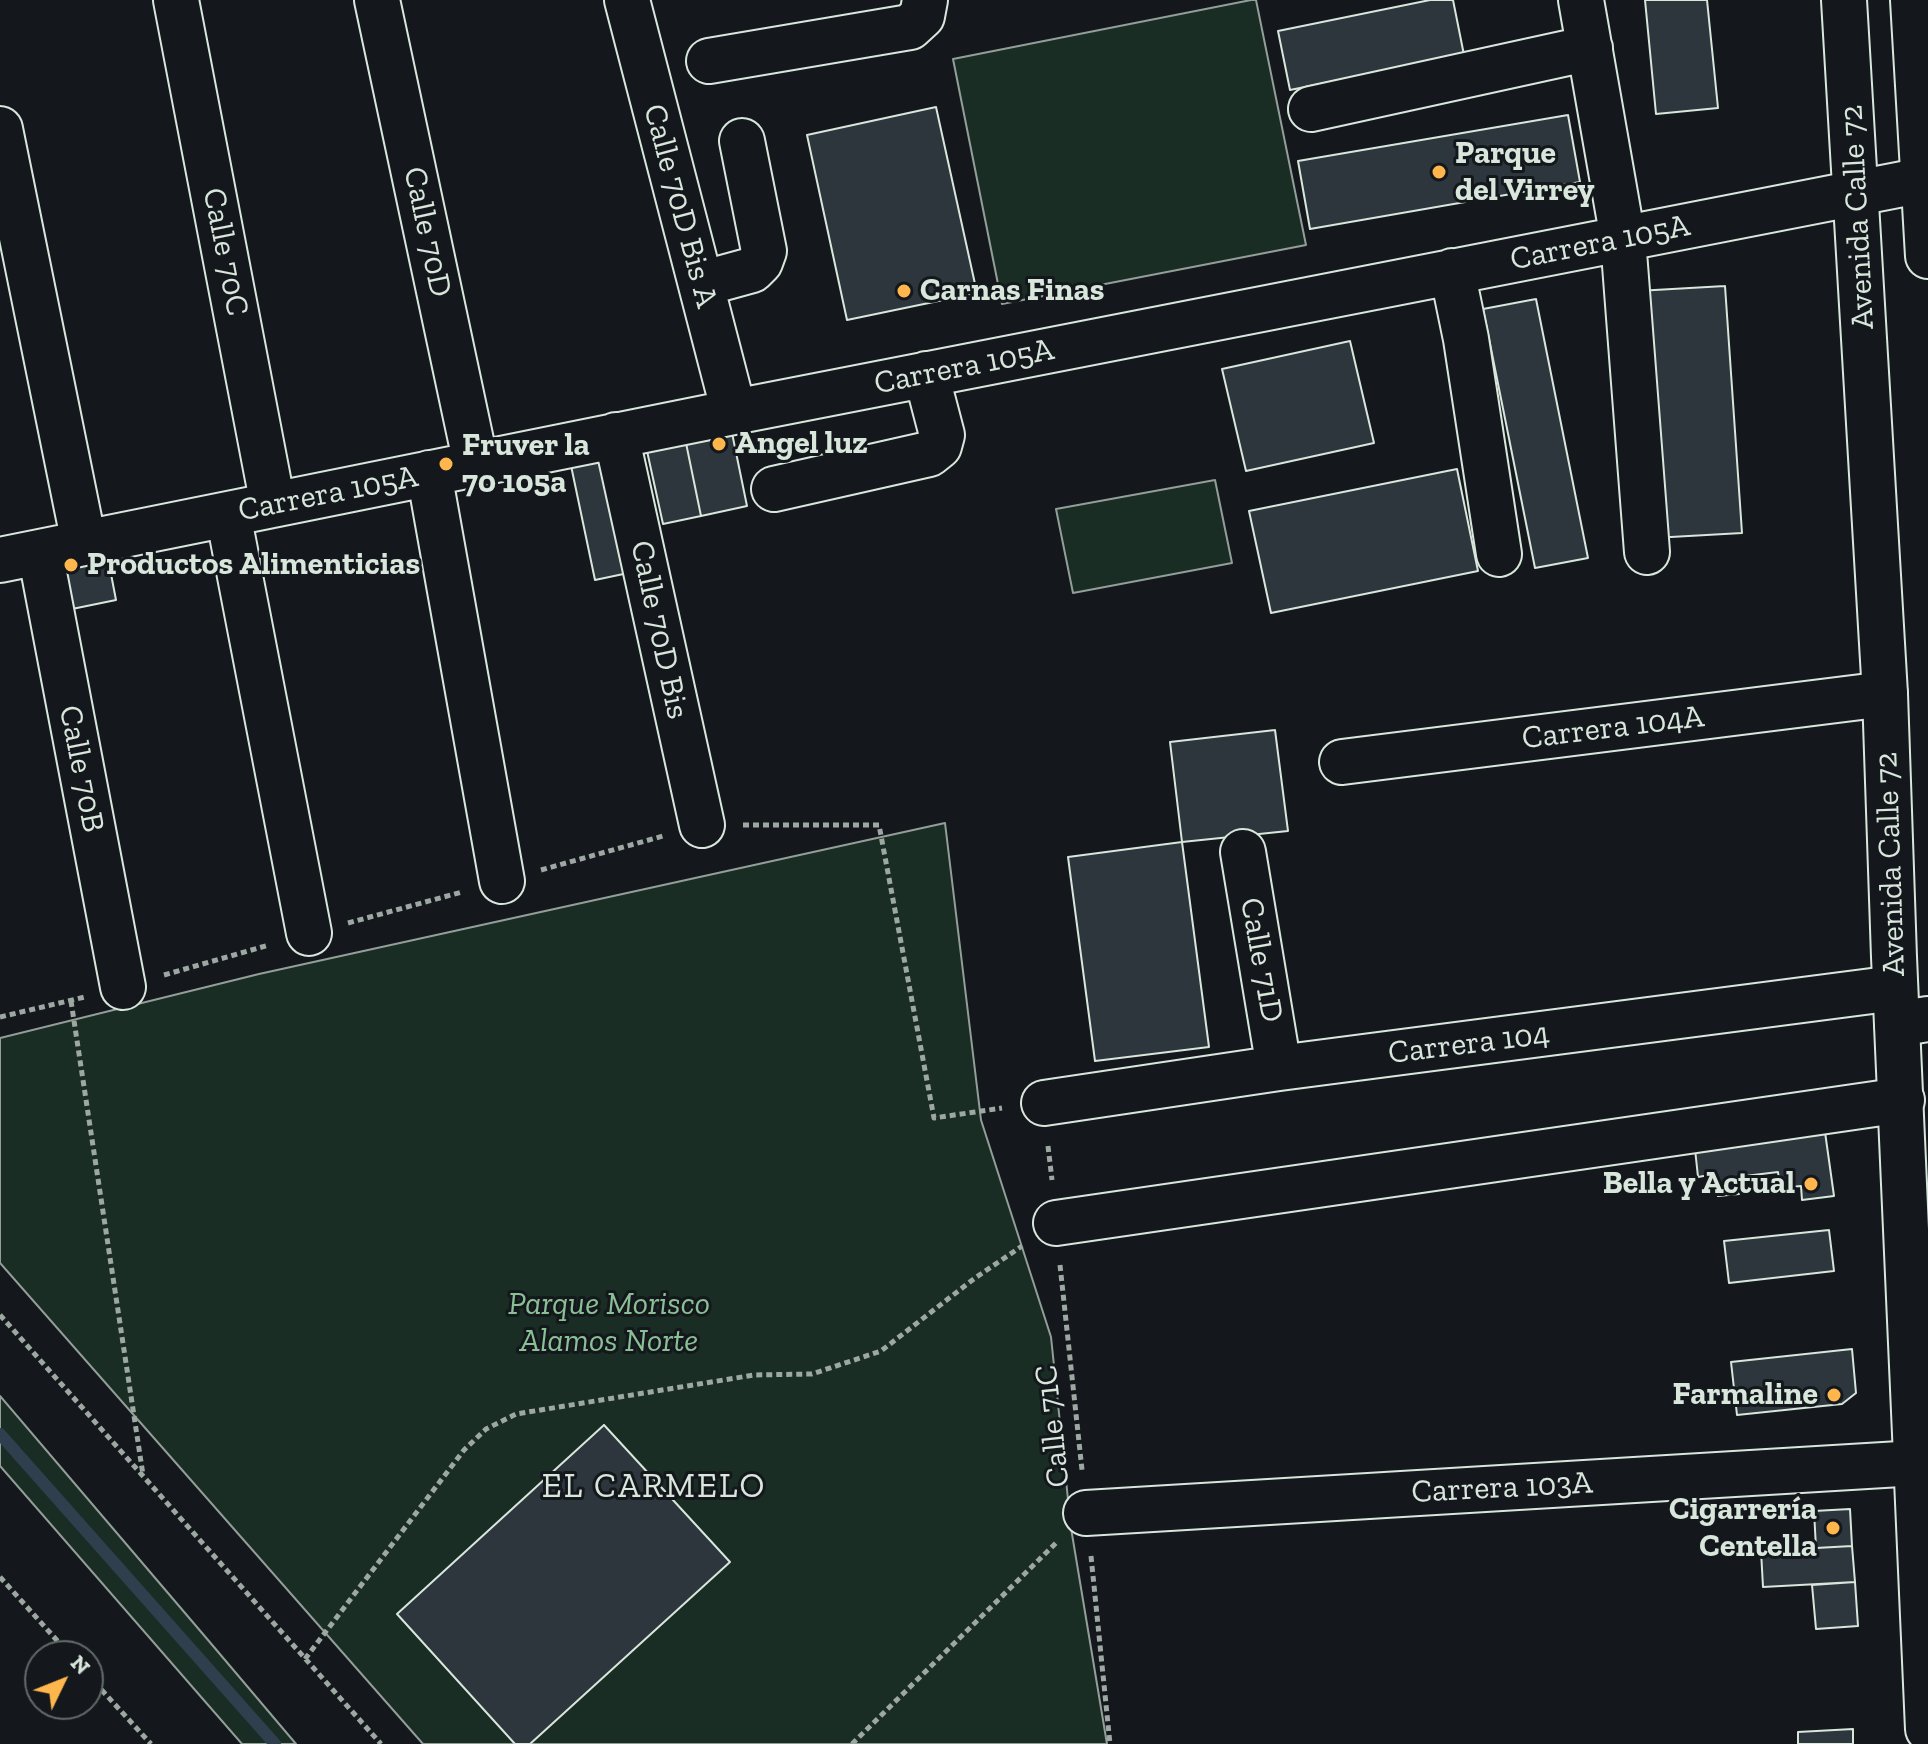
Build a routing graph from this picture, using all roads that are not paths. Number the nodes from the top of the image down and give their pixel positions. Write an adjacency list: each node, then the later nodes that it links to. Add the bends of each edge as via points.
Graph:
1 (176, 0): 25 (street, Calle 70C)
2 (377, 0): 22 (street, Calle 70D)
3 (627, 0): 18 (street, Calle 70D Bis A)
4 (925, 0): 9 (street, via 922,16 910,27)
5 (1581, 0): 8 (street)
6 (1844, 0): 14 (street, Avenida Calle 72)
7 (1913, 0): 13 (street, Avenida Calle 72)
8 (1590, 48): 10 (street); 15 (street)
9 (709, 61)
10 (1311, 109)
11 (0, 129): 27 (street)
12 (742, 141): 18 (street, via 764,251 752,270)
13 (1926, 179): 14 (street, Carrera 105A); 16 (street, Avenida Calle 72)
14 (1857, 192): 15 (street, Carrera 105A); 31 (street, Avenida Calle 72)
15 (1623, 239): 17 (street, Carrera 105A); 28 (street)
16 (1928, 256)
17 (1452, 271): 19 (street, Carrera 105A); 29 (street)
18 (701, 284): 20 (street, Calle 70D Bis A)
19 (926, 374): 20 (street, Carrera 105A); 24 (street, via 942,435 929,454)
20 (734, 412): 21 (street, Carrera 105A)
21 (616, 435): 22 (street, Carrera 105A); 33 (street, Calle 70D Bis)
22 (476, 464): 23 (street, Carrera 105A)
23 (429, 473): 25 (street, Carrera 105A); 35 (street)
24 (774, 489)
25 (273, 505): 26 (street, Carrera 105A)
26 (228, 514): 27 (street, Carrera 105A); 36 (street)
27 (84, 543): 30 (street, Carrera 105A)
28 (1647, 552)
29 (1499, 554)
30 (20, 556): 37 (street, Calle 70B)
31 (1885, 694): 32 (street, Carrera 104A); 38 (street, Avenida Calle 72)
32 (1342, 762)
33 (702, 825)
34 (1243, 852): 39 (street, Calle 71D)
35 (502, 881)
36 (309, 933)
37 (123, 987)
38 (1907, 1010): 39 (street, Carrera 104); 40 (street, Avenida Calle 72)
39 (1279, 1068): 41 (street, Carrera 104)
40 (1902, 1100): 42 (street); 43 (street, Avenida Calle 72)
41 (1044, 1103)
42 (1056, 1223)
43 (1917, 1463): 44 (street, Carrera 103A); 45 (street, Avenida Calle 72)
44 (1086, 1513)
45 (1926, 1660): 46 (street, Avenida Calle 72)
46 (1928, 1729)

